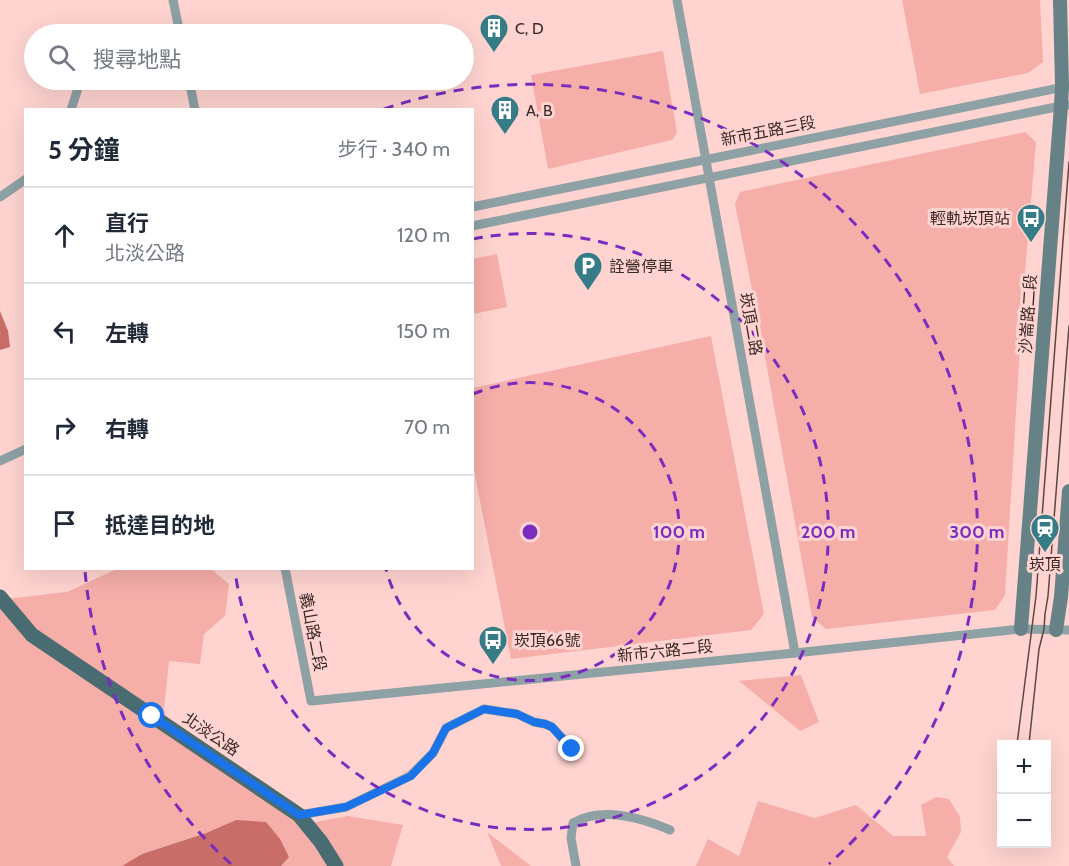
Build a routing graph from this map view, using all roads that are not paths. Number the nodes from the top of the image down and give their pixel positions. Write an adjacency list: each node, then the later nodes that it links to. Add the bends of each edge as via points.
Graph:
1 (173, 0): 4 (street)
2 (677, 0): 11 (street, 崁頂二路)
3 (1060, 0): 5 (street, 沙崙路二段)
4 (178, 24)
5 (1065, 86): 8 (street, 沙崙路二段); 11 (street, 新市五路三段)
6 (77, 90): 9 (street)
7 (191, 90): 10 (street)
8 (1065, 106): 12 (street, 新市五路三段); 22 (street, 沙崙路二段)
9 (72, 108)
10 (195, 108)
11 (706, 159): 12 (street, 崁頂二路); 15 (street, 新市五路三段)
12 (710, 178): 16 (street, 新市五路三段); 24 (street, 崁頂二路)
13 (24, 180): 14 (street)
14 (0, 197)
15 (474, 207)
16 (474, 226)
17 (24, 450): 18 (street)
18 (0, 461)
19 (1069, 491): 23 (street)
20 (285, 570): 25 (street, 義山路二段)
21 (0, 597): 27 (main road, 北淡公路, via 32,634)
22 (1021, 629): 23 (street, 新市六路二段); 24 (street, 新市六路二段)
23 (1062, 630)
24 (795, 653): 25 (street, 新市六路二段)
25 (311, 701)
26 (572, 749): 27 (street, via 552,727 517,714 484,709 446,728 433,753 411,776 346,807)
27 (299, 815): 29 (main road, 北淡公路)
28 (670, 830): 30 (street, via 650,821 610,814 582,818 573,823 571,838)
29 (336, 866)
30 (576, 866)

